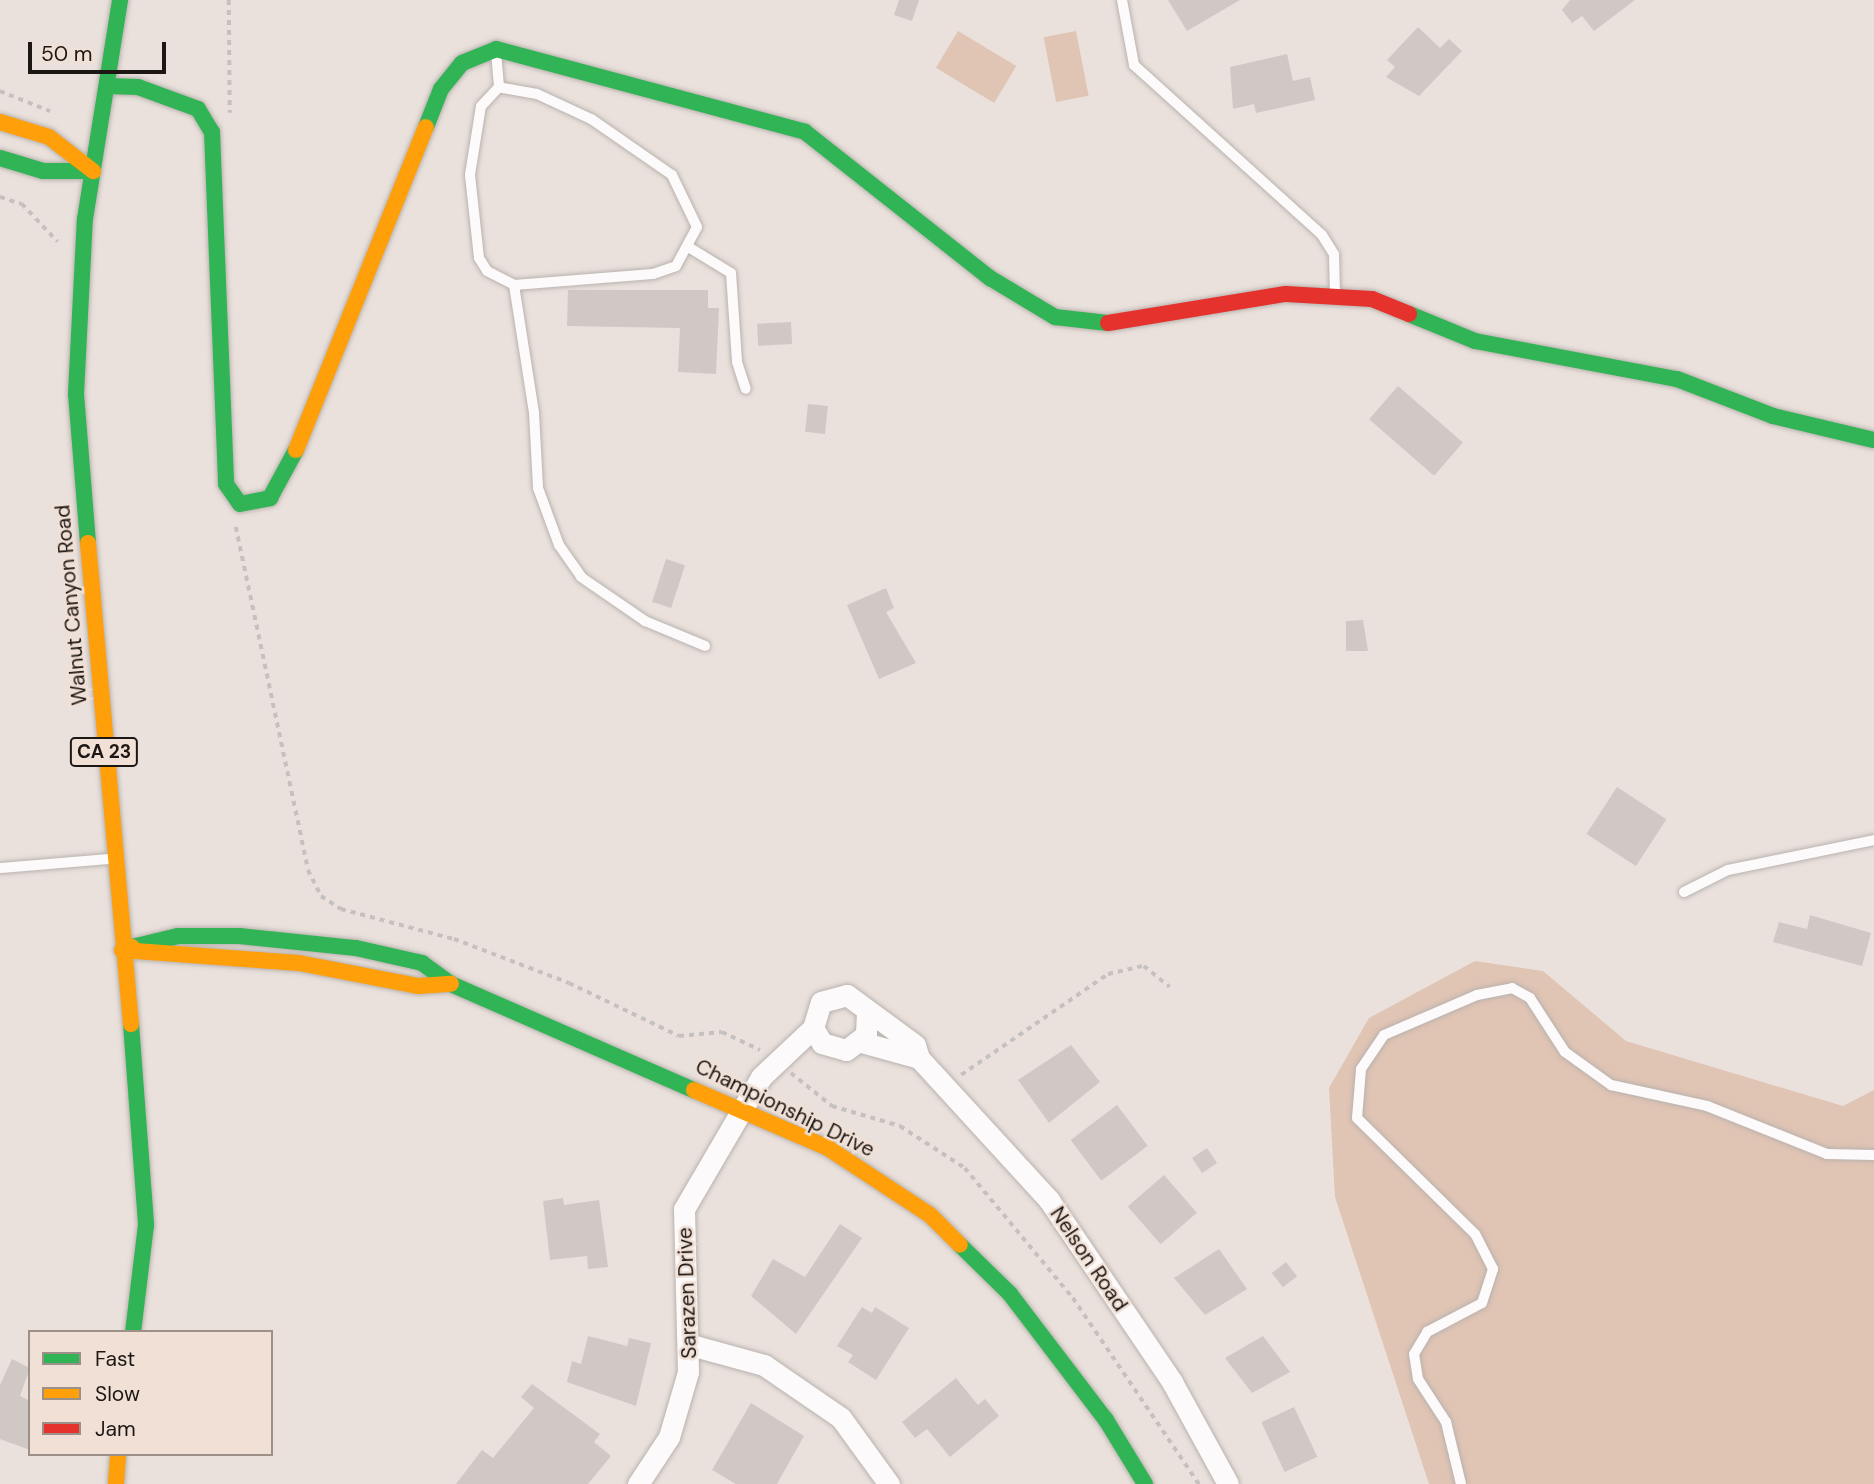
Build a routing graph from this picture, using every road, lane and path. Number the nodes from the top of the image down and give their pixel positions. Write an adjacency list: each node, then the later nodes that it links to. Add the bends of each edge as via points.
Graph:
1 (120, 0): 4 (street, Walnut Canyon Road / CA 23)
2 (1122, 0): 15 (lane, via 1134,65 1322,235 1334,254)
3 (496, 49): 4 (street, via 462,63 442,89 285,478 257,503 240,504 226,484 212,132 198,109 138,87); 5 (lane); 15 (street, via 804,132 990,278 1055,317 1113,324 1240,299)
4 (107, 86): 10 (street, Walnut Canyon Road / CA 23)
5 (499, 87): 12 (lane, via 537,94 591,119 673,175 694,209); 14 (lane, via 481,106 470,175 479,258 497,280)
6 (0, 91): 7 (path)
7 (52, 113)
8 (0, 122): 10 (street, via 48,137)
9 (0, 158): 10 (street, via 43,171)
10 (93, 171): 13 (street, Walnut Canyon Road / CA 23)
11 (0, 197): 13 (path, via 22,204)
12 (690, 248): 14 (lane, via 676,266 653,274); 16 (lane, via 732,273 737,362)
13 (81, 266): 21 (street, Walnut Canyon Road / CA 23, via 76,394)
14 (514, 285): 19 (lane, via 534,413 538,488 559,545 581,577 634,614 678,640)
15 (1335, 296): 17 (street, via 1372,299 1492,346 1676,379 1773,416)
16 (746, 389)
17 (1874, 440)
18 (237, 518): 30 (path, via 236,547 292,769 308,870 321,896 341,909 454,939 569,983 679,1035 722,1032)
19 (705, 646)
20 (1874, 840): 23 (lane, via 1728,870)
21 (113, 859): 22 (lane); 24 (street, Walnut Canyon Road / CA 23)
22 (0, 869)
23 (1684, 892)
24 (122, 950): 25 (street, Championship Drive, via 299,963 419,986); 25 (street, Championship Drive, via 177,936 305,942 422,964); 36 (street, Walnut Canyon Road / CA 23, via 142,1125 146,1225)
25 (451, 984): 34 (street, Championship Drive)
26 (1170, 988): 33 (path, via 1144,966 1108,974)
27 (867, 1013): 28 (street, Nelson Road, via 856,999 829,997 816,1010); 29 (street); 31 (street, Nelson Road, via 915,1045)
28 (813, 1028): 29 (street, via 829,1048 846,1050); 34 (street, Nelson Road, via 774,1061)
29 (861, 1042): 31 (street)
30 (760, 1050)
31 (919, 1058): 33 (street, Nelson Road)
32 (790, 1072): 43 (path, via 832,1106 900,1126 965,1168 1073,1298)
33 (945, 1086): 44 (street, Nelson Road, via 1049,1200 1172,1381)
34 (743, 1107): 37 (street, Sarazen Drive, via 684,1209); 42 (street, Championship Drive, via 828,1148 930,1215 1010,1294 1106,1420)
35 (1874, 1155): 45 (lane, via 1828,1154 1707,1106 1611,1085 1565,1052 1530,998 1512,988 1477,995 1384,1035 1361,1069 1357,1118 1375,1142 1475,1234 1493,1269 1482,1303 1427,1332 1414,1354 1418,1378 1446,1422)
36 (133, 1330)
37 (691, 1345): 40 (street, Sarazen Drive, via 669,1437); 41 (street, via 764,1365 830,1410)
38 (118, 1456): 39 (street)
39 (116, 1484)
40 (638, 1484)
41 (889, 1484)
42 (1145, 1484)
43 (1199, 1484)
44 (1228, 1484)
45 (1461, 1484)

